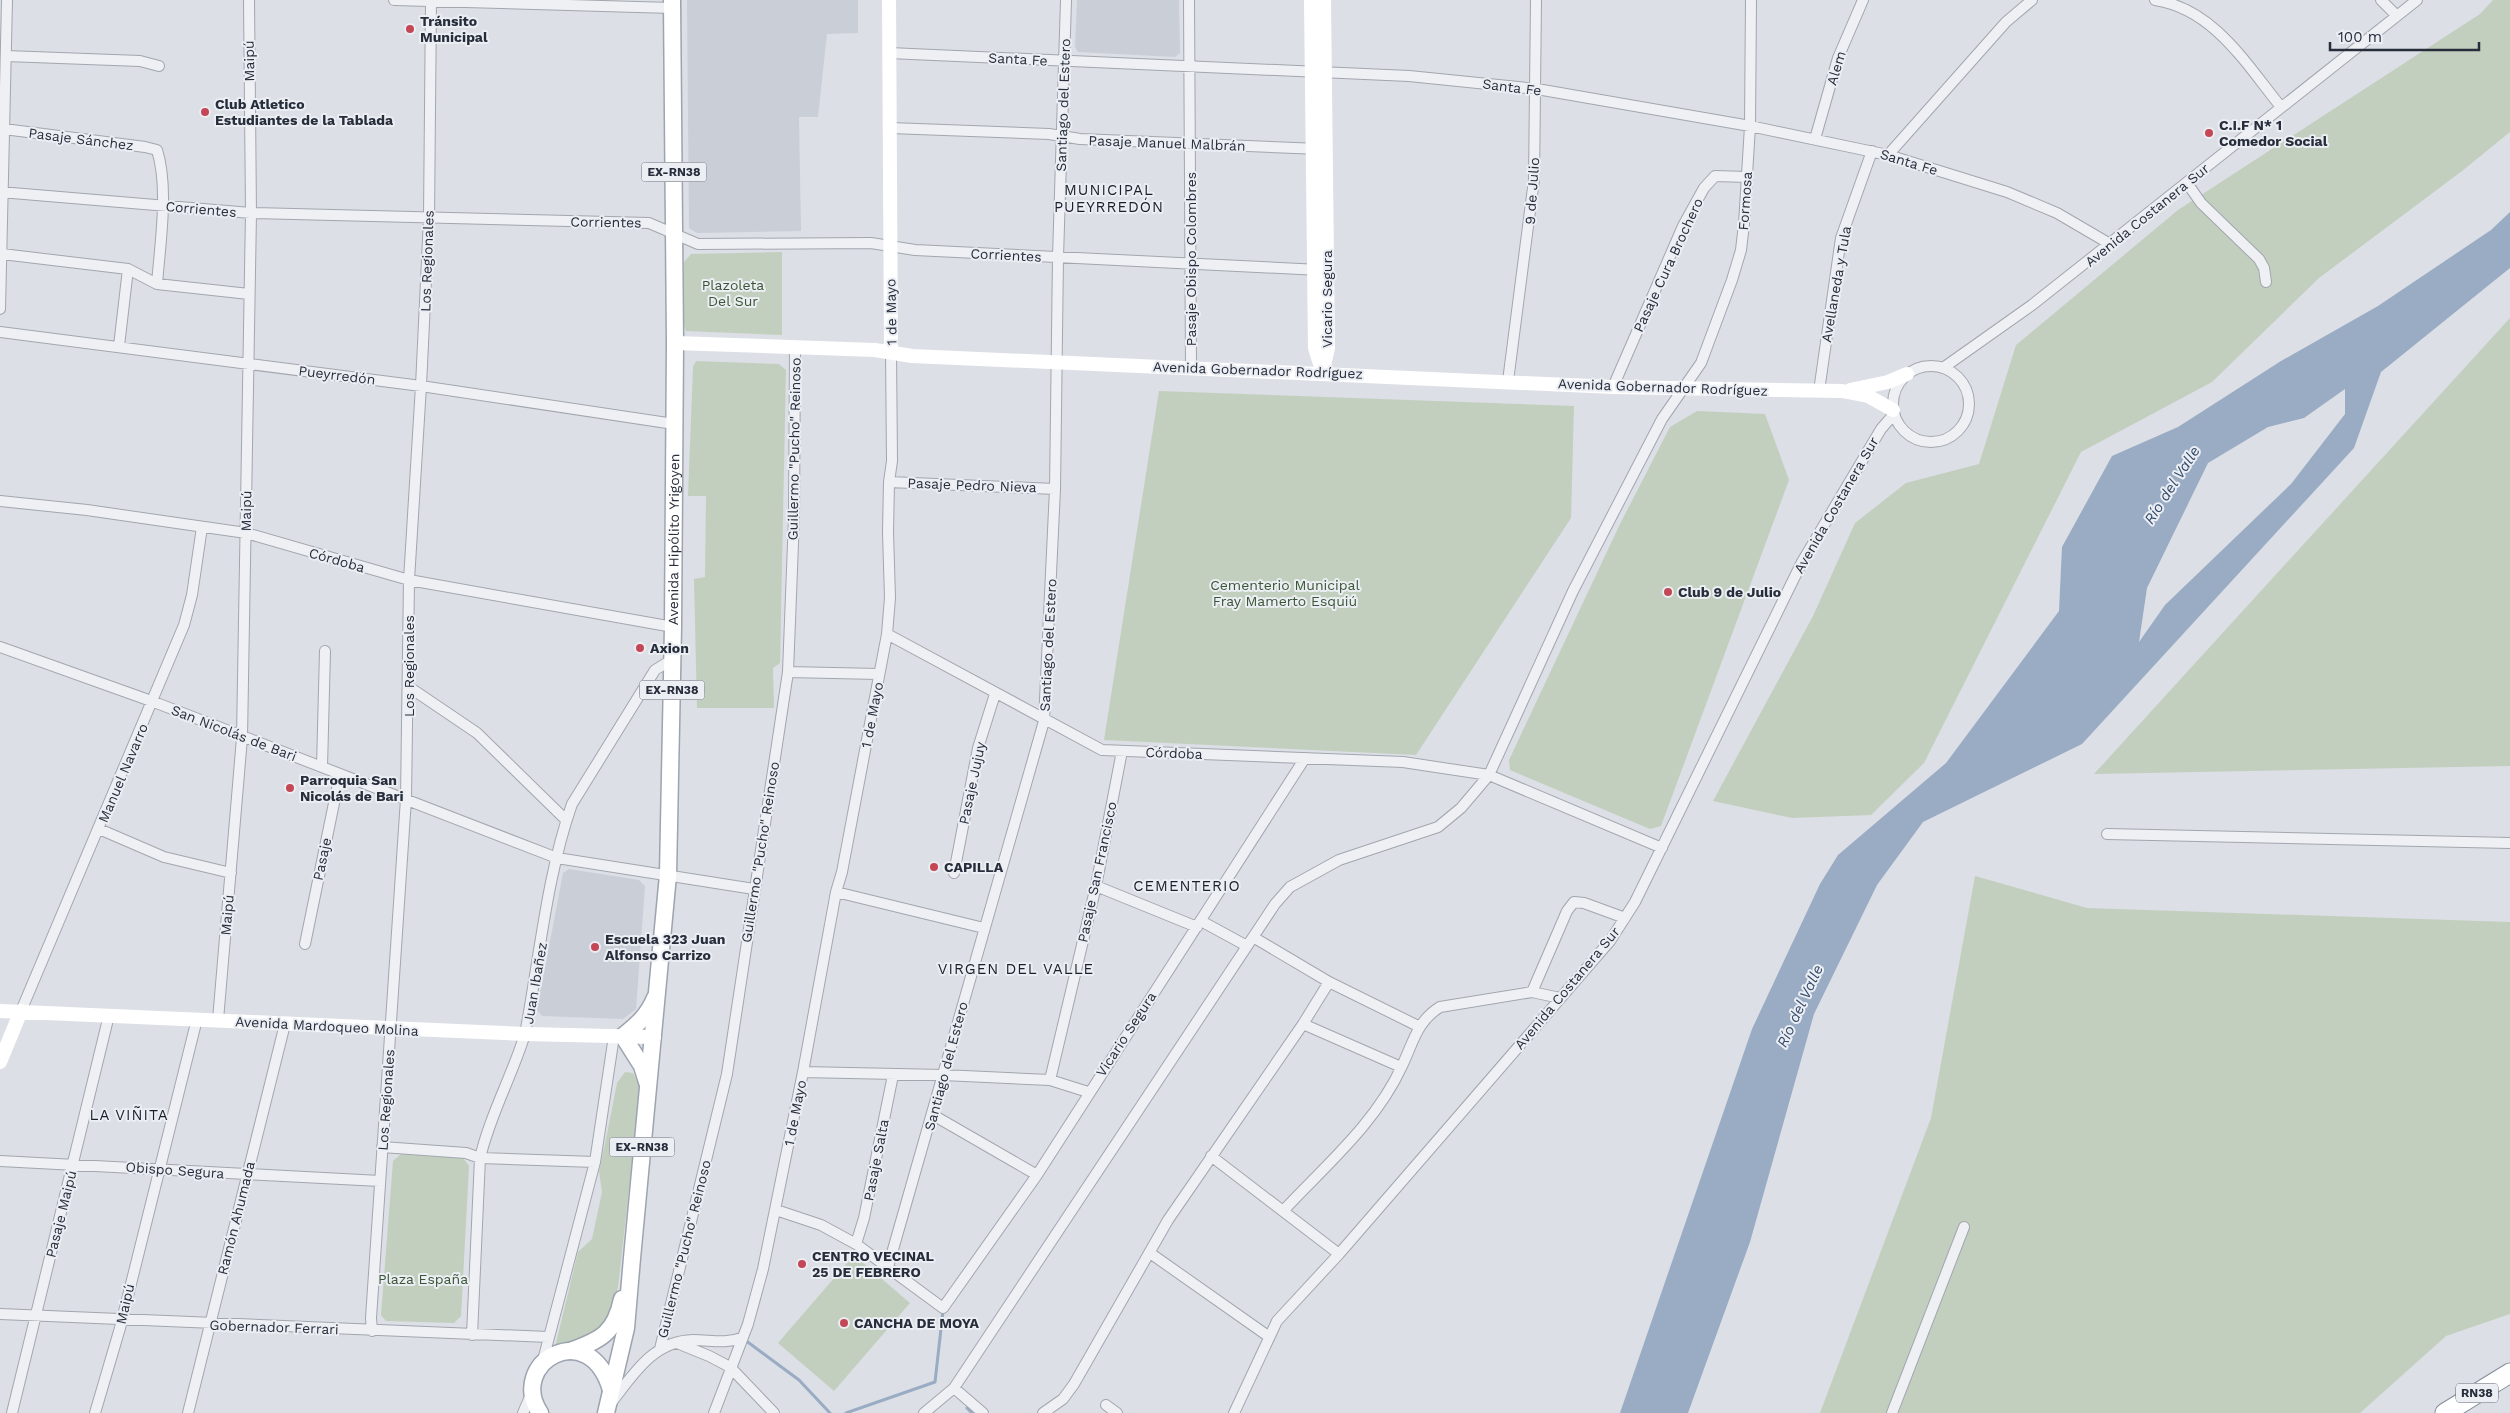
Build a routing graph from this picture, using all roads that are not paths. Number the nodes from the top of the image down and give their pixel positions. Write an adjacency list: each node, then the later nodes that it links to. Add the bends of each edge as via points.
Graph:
1 (7, 0): 20 (street)
2 (249, 0): 40 (street, Maipú)
3 (394, 0): 16 (street)
4 (889, 0): 19 (street, 1 de Mayo)
5 (1066, 0): 21 (street, Santiago del Estero)
6 (1189, 0): 23 (street, Pasaje Obispo Colombres)
7 (1311, 0): 24 (street, Vicario Segura)
8 (1324, 0): 24 (street, Vicario Segura)
9 (1536, 0): 25 (street, 9 de Julio)
10 (1751, 0): 27 (street, Formosa)
11 (1863, 0): 31 (street, Alem, via 1838,58)
12 (2032, 0): 35 (street, via 2006,22)
13 (2155, 0): 26 (street, via 2188,10 2212,26)
14 (2381, 0): 18 (street)
15 (2417, 0): 18 (street, Avenida Costanera Sur)
16 (431, 1): 17 (street); 41 (street, Los Regionales)
17 (672, 4): 42 (main road, Avenida Hipólito Yrigoyen / EX-RN38)
18 (2397, 16): 26 (street, Avenida Costanera Sur)
19 (889, 53): 21 (street, Santa Fe); 28 (street, 1 de Mayo)
20 (6, 56): 22 (street, via 140,61); 29 (street)
21 (1064, 61): 23 (street, Santa Fe); 30 (street, Santiago del Estero)
22 (159, 66)
23 (1190, 66): 24 (street, Santa Fe); 32 (street, Pasaje Obispo Colombres)
24 (1318, 72): 25 (street, Santa Fe, via 1409,76); 33 (street, Vicario Segura)
25 (1537, 89): 27 (street, Santa Fe); 65 (street, 9 de Julio, via 1531,217)
26 (2281, 107): 37 (street, Avenida Costanera Sur)
27 (1750, 126): 31 (street, Santa Fe); 36 (street, Formosa)
28 (890, 128): 30 (street, Pasaje Manuel Malbrán); 44 (street, 1 de Mayo)
29 (4, 129): 38 (street); 39 (street, Pasaje Sánchez, via 157,150)
30 (1063, 137): 32 (street, Pasaje Manuel Malbrán); 46 (street, Santiago del Estero)
31 (1815, 139): 34 (street, Santa Fe)
32 (1191, 144): 33 (street, Pasaje Manuel Malbrán); 47 (street, Pasaje Obispo Colombres)
33 (1319, 149): 49 (street, Vicario Segura)
34 (1872, 151): 35 (street, Santa Fe); 69 (street, Avellaneda y Tula, via 1841,238)
35 (1888, 154): 43 (street, Santa Fe, via 2007,192 2057,213)
36 (1747, 177): 67 (street, Pasaje Cura Brochero, via 1715,176 1704,188 1683,226); 68 (street, Formosa, via 1739,257 1701,363)
37 (2187, 183): 43 (street, Avenida Costanera Sur); 50 (street, via 2201,204 2259,259)
38 (1, 192): 39 (street, Corrientes); 45 (street)
39 (162, 206): 40 (street, Corrientes); 51 (street)
40 (251, 213): 41 (street, Corrientes); 52 (street, Maipú)
41 (429, 218): 42 (street, Corrientes, via 649,222); 66 (street, Los Regionales)
42 (674, 234): 44 (street, Corrientes, via 698,244 871,243); 55 (main road, Avenida Hipólito Yrigoyen / EX-RN38)
43 (2110, 244): 62 (street, Avenida Costanera Sur, via 2024,311)
44 (890, 246): 46 (street, Corrientes); 58 (street, 1 de Mayo)
45 (2, 254): 48 (street); 53 (street)
46 (1058, 257): 47 (street, Corrientes); 59 (street, Santiago del Estero)
47 (1191, 264): 49 (street, Corrientes); 61 (street, Pasaje Obispo Colombres)
48 (128, 269): 51 (street); 56 (street)
49 (1321, 270): 63 (street, Vicario Segura, via 1328,348)
50 (2266, 282)
51 (157, 284): 52 (street)
52 (249, 294): 60 (street, Maipú)
53 (0, 309)
54 (0, 332): 56 (street, Pueyrredón)
55 (675, 343): 57 (street, Avenida Gobernador Rodríguez); 72 (main road, Avenida Hipólito Yrigoyen / EX-RN38)
56 (119, 346): 60 (street, Pueyrredón)
57 (795, 347): 58 (street, Avenida Gobernador Rodríguez); 84 (street, Guillermo "Pucho" Reinoso, via 794,518)
58 (891, 352): 59 (street, Avenida Gobernador Rodríguez, via 912,356); 73 (street, 1 de Mayo, via 892,460)
59 (1056, 362): 61 (street, Avenida Gobernador Rodríguez); 74 (street, Santiago del Estero)
60 (248, 363): 66 (street, Pueyrredón); 77 (street, Maipú)
61 (1192, 368): 63 (street, Avenida Gobernador Rodríguez)
62 (1943, 368): 64 (street, via 1924,366); 71 (street, via 1957,376 1968,396 1966,419 1958,432 1936,442 1921,441 1907,434)
63 (1323, 373): 65 (street, Avenida Gobernador Rodríguez)
64 (1907, 374): 70 (street, Avenida Gobernador Rodríguez, via 1876,385); 71 (street, via 1894,392)
65 (1508, 382): 67 (street, Avenida Gobernador Rodríguez)
66 (422, 386): 72 (street, Pueyrredón); 78 (street, Los Regionales)
67 (1613, 387): 68 (street, Avenida Gobernador Rodríguez)
68 (1683, 390): 69 (street, Avenida Gobernador Rodríguez); 95 (street, Formosa, via 1662,419 1573,591)
69 (1819, 391): 70 (street, Avenida Gobernador Rodríguez)
70 (1842, 391): 71 (street, Avenida Gobernador Rodríguez, via 1868,396)
71 (1894, 412): 101 (street, Avenida Costanera Sur, via 1802,562)
72 (674, 424): 79 (main road, Avenida Hipólito Yrigoyen / EX-RN38)
73 (888, 482): 74 (street, Pasaje Pedro Nieva); 80 (street, 1 de Mayo, via 890,598)
74 (1056, 489): 89 (street, Santiago del Estero)
75 (0, 501): 76 (street, Córdoba)
76 (202, 527): 77 (street, Córdoba); 88 (street, Manuel Navarro, via 184,625)
77 (246, 534): 78 (street, Córdoba); 90 (street, Maipú)
78 (409, 580): 79 (street, Córdoba); 86 (street, Los Regionales)
79 (673, 627): 83 (main road, Avenida Hipólito Yrigoyen / EX-RN38)
80 (887, 634): 85 (street, 1 de Mayo); 87 (street, Córdoba)
81 (0, 647): 88 (street, San Nicolás de Bari)
82 (325, 651): 93 (street)
83 (673, 659): 97 (street, Juan Ibañez, via 655,670 572,804); 105 (main road, Avenida Hipólito Yrigoyen / EX-RN38)
84 (788, 672): 85 (street); 107 (street, Guillermo "Pucho" Reinoso)
85 (880, 674): 108 (street, 1 de Mayo)
86 (409, 687): 96 (street, Los Regionales); 97 (street, via 477,733)
87 (995, 694): 89 (street, Córdoba); 103 (street, Pasaje Jujuy, via 978,748)
88 (154, 702): 90 (street, San Nicolás de Bari); 98 (street, Manuel Navarro)
89 (1044, 721): 91 (street, Córdoba, via 1102,750); 111 (street, Santiago del Estero)
90 (242, 738): 93 (street, San Nicolás de Bari); 104 (street, Maipú)
91 (1122, 751): 92 (street, Córdoba); 106 (street, Pasaje San Francisco)
92 (1305, 758): 95 (street, Córdoba, via 1403,762); 110 (street, Vicario Segura)
93 (322, 767): 94 (street, San Nicolás de Bari)
94 (340, 774): 96 (street, San Nicolás de Bari); 113 (street, Pasaje)
95 (1489, 775): 101 (street, Córdoba); 112 (street, Formosa, via 1461,808 1438,827 1339,860 1290,887)
96 (406, 799): 102 (street, San Nicolás de Bari); 127 (street, Los Regionales)
97 (566, 820): 102 (street, Juan Ibañez)
98 (99, 829): 104 (street, via 164,857); 120 (street, Manuel Navarro)
99 (2107, 834): 100 (street)
100 (2510, 843)
101 (1662, 848): 109 (street, Avenida Costanera Sur)
102 (557, 858): 105 (street, San Nicolás de Bari); 128 (street, Juan Ibañez)
103 (954, 873)
104 (231, 874): 123 (street, Maipú)
105 (668, 876): 107 (street, San Nicolás de Bari); 116 (main road, Avenida Hipólito Yrigoyen / EX-RN38)
106 (1096, 886): 110 (street); 136 (street, Pasaje San Francisco)
107 (754, 889): 168 (street, Guillermo "Pucho" Reinoso, via 727,1074)
108 (836, 892): 111 (street); 133 (street, 1 de Mayo)
109 (1625, 918): 117 (street, via 1574,902 1567,911); 118 (street, Avenida Costanera Sur, via 1610,941)
110 (1199, 924): 114 (street); 138 (street, Vicario Segura)
111 (984, 928): 135 (street, Santiago del Estero)
112 (1253, 937): 114 (street, Formosa); 115 (street)
113 (305, 944)
114 (1246, 946): 173 (street, Formosa)
115 (1329, 982): 125 (street); 126 (street)
116 (658, 990): 129 (main road, via 651,1008 639,1024); 130 (main road, Avenida Hipólito Yrigoyen / EX-RN38)
117 (1532, 992): 118 (street); 126 (street, via 1440,1007)
118 (1560, 998): 155 (street, Avenida Costanera Sur)
119 (0, 1011): 120 (street, Avenida Mardoqueo Molina)
120 (21, 1011): 121 (street, Avenida Mardoqueo Molina); 131 (street)
121 (109, 1015): 122 (street, Avenida Mardoqueo Molina); 145 (street, Pasaje Maipú)
122 (197, 1020): 123 (street, Avenida Mardoqueo Molina); 146 (street, Maipú)
123 (218, 1020): 124 (street, Avenida Mardoqueo Molina)
124 (285, 1024): 127 (street, Avenida Mardoqueo Molina); 148 (street, Ramón Ahumada)
125 (1303, 1024): 132 (street); 141 (street)
126 (1418, 1026): 132 (street)
127 (391, 1029): 128 (street, Avenida Mardoqueo Molina); 140 (street, Los Regionales)
128 (526, 1034): 129 (street, Avenida Mardoqueo Molina); 142 (street, Juan Ibañez, via 485,1136)
129 (618, 1036): 130 (street, Avenida Mardoqueo Molina); 137 (main road, via 642,1066); 144 (street)
130 (654, 1037): 137 (main road, Avenida Hipólito Yrigoyen / EX-RN38)
131 (0, 1062)
132 (1401, 1067): 151 (street, via 1367,1123)
133 (803, 1072): 134 (street); 150 (street, 1 de Mayo)
134 (893, 1075): 135 (street); 153 (street, Pasaje Salta)
135 (943, 1075): 136 (street); 139 (street, Santiago del Estero)
136 (1050, 1080): 138 (street)
137 (648, 1086): 156 (main road, Avenida Hipólito Yrigoyen / EX-RN38)
138 (1088, 1092): 147 (street, Vicario Segura)
139 (933, 1115): 147 (street); 157 (street, Santiago del Estero)
140 (382, 1147): 142 (street, via 466,1153); 149 (street, Los Regionales)
141 (1211, 1156): 151 (street); 154 (street)
142 (480, 1158): 144 (street); 163 (street, Juan Ibañez)
143 (0, 1161): 145 (street, Obispo Segura)
144 (595, 1162): 165 (street)
145 (73, 1164): 146 (street, Obispo Segura); 159 (street, Pasaje Maipú)
146 (159, 1168): 148 (street, Obispo Segura); 160 (street, Maipú)
147 (1037, 1174): 157 (street, Vicario Segura, via 943,1308)
148 (247, 1175): 149 (street, Obispo Segura, via 259,1173); 161 (street, Ramón Ahumada)
149 (380, 1181): 162 (street, Los Regionales)
150 (776, 1210): 153 (street, via 821,1225); 166 (street, 1 de Mayo, via 756,1296)
151 (1284, 1210): 155 (street)
152 (1964, 1227): 188 (street)
153 (856, 1244): 157 (street)
154 (1150, 1253): 164 (street); 185 (street, via 1074,1384 1063,1399)
155 (1339, 1254): 164 (street, Avenida Costanera Sur, via 1285,1312)
156 (632, 1258): 169 (main road, Avenida Hipólito Yrigoyen / EX-RN38, via 615,1323 606,1335); 174 (main road, Avenida Hipólito Yrigoyen / EX-RN38, via 626,1328)
157 (888, 1267)
158 (0, 1314): 159 (street, Gobernador Ferrari)
159 (36, 1316): 160 (street, Gobernador Ferrari); 178 (street, Pasaje Maipú)
160 (121, 1319): 161 (street, Gobernador Ferrari); 179 (street, Maipú)
161 (209, 1324): 162 (street, Gobernador Ferrari); 180 (street, Ramón Ahumada)
162 (372, 1331): 163 (street, Gobernador Ferrari)
163 (472, 1335): 165 (street, Gobernador Ferrari)
164 (1268, 1336): 187 (street, Avenida Costanera Sur)
165 (548, 1337): 170 (street)
166 (742, 1338): 167 (street, via 726,1342 691,1340); 171 (street, 1 de Mayo)
167 (676, 1343): 168 (street); 171 (street)
168 (660, 1349): 177 (street, via 639,1366)
169 (570, 1351): 170 (main road, EX-RN38, via 552,1356); 174 (main road, via 581,1353 600,1364)
170 (542, 1364): 176 (main road, via 534,1377)
171 (730, 1367): 181 (street, 1 de Mayo); 182 (street)
172 (2510, 1373): 189 (highway, RN38)
173 (954, 1388): 183 (street, Formosa); 184 (street)
174 (611, 1390): 177 (main road, EX-RN38)
175 (1106, 1405): 186 (street)
176 (533, 1406)
177 (606, 1410)
178 (12, 1413)
179 (95, 1413)
180 (188, 1413)
181 (714, 1413)
182 (774, 1413)
183 (924, 1413)
184 (983, 1413)
185 (1043, 1413)
186 (1117, 1413)
187 (1234, 1413)
188 (1892, 1413)
189 (2444, 1413)

